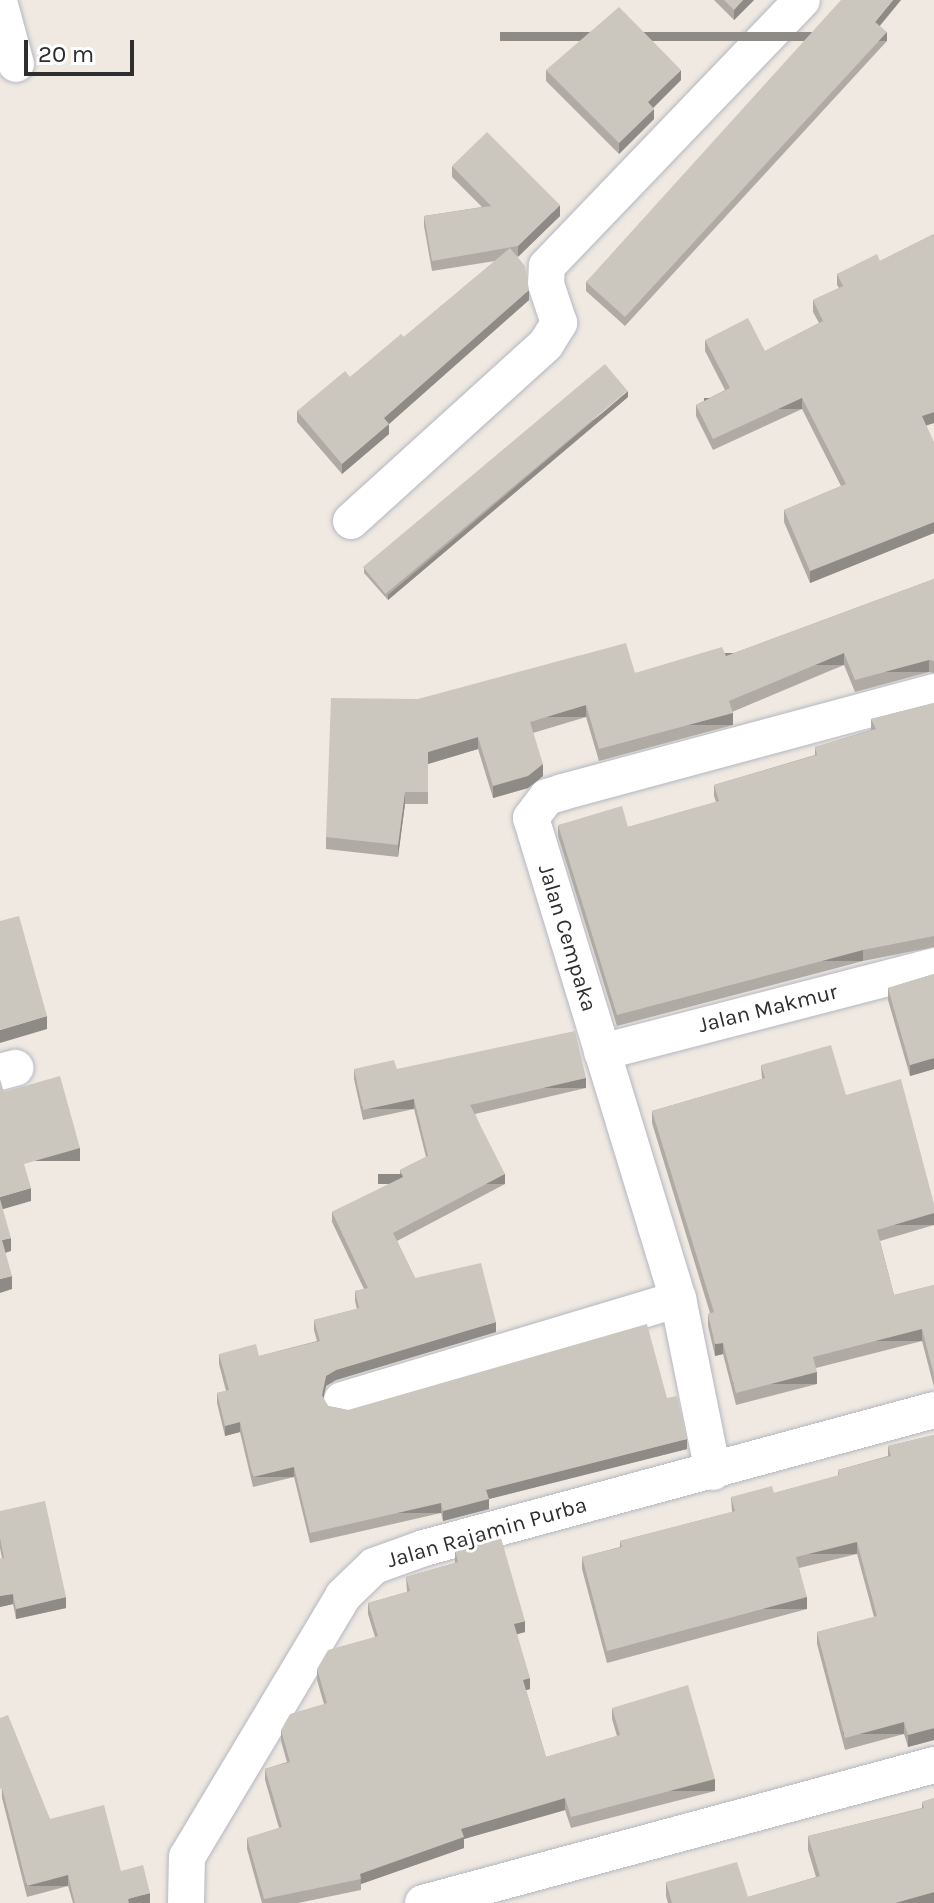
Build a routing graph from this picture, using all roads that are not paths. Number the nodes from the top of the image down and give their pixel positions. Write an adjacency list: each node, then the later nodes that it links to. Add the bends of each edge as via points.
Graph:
1 (802, 0): 4 (street, via 547,266 546,284 559,323 546,344)
2 (0, 5): 3 (street)
3 (16, 64)
4 (351, 521)
5 (934, 692): 7 (street, Jalan Cempaka, via 563,792 537,806 534,830)
6 (934, 966): 7 (street, Jalan Makmur)
7 (602, 1052): 8 (street, Jalan Cempaka)
8 (678, 1299): 9 (street); 11 (street, Jalan Cempaka)
9 (342, 1400)
10 (934, 1410): 11 (street, Jalan Rajamin Purba)
11 (713, 1472): 13 (street, Jalan Rajamin Purba, via 374,1566 343,1596 187,1857)
12 (934, 1765): 14 (street)
13 (186, 1903)
14 (423, 1903)

